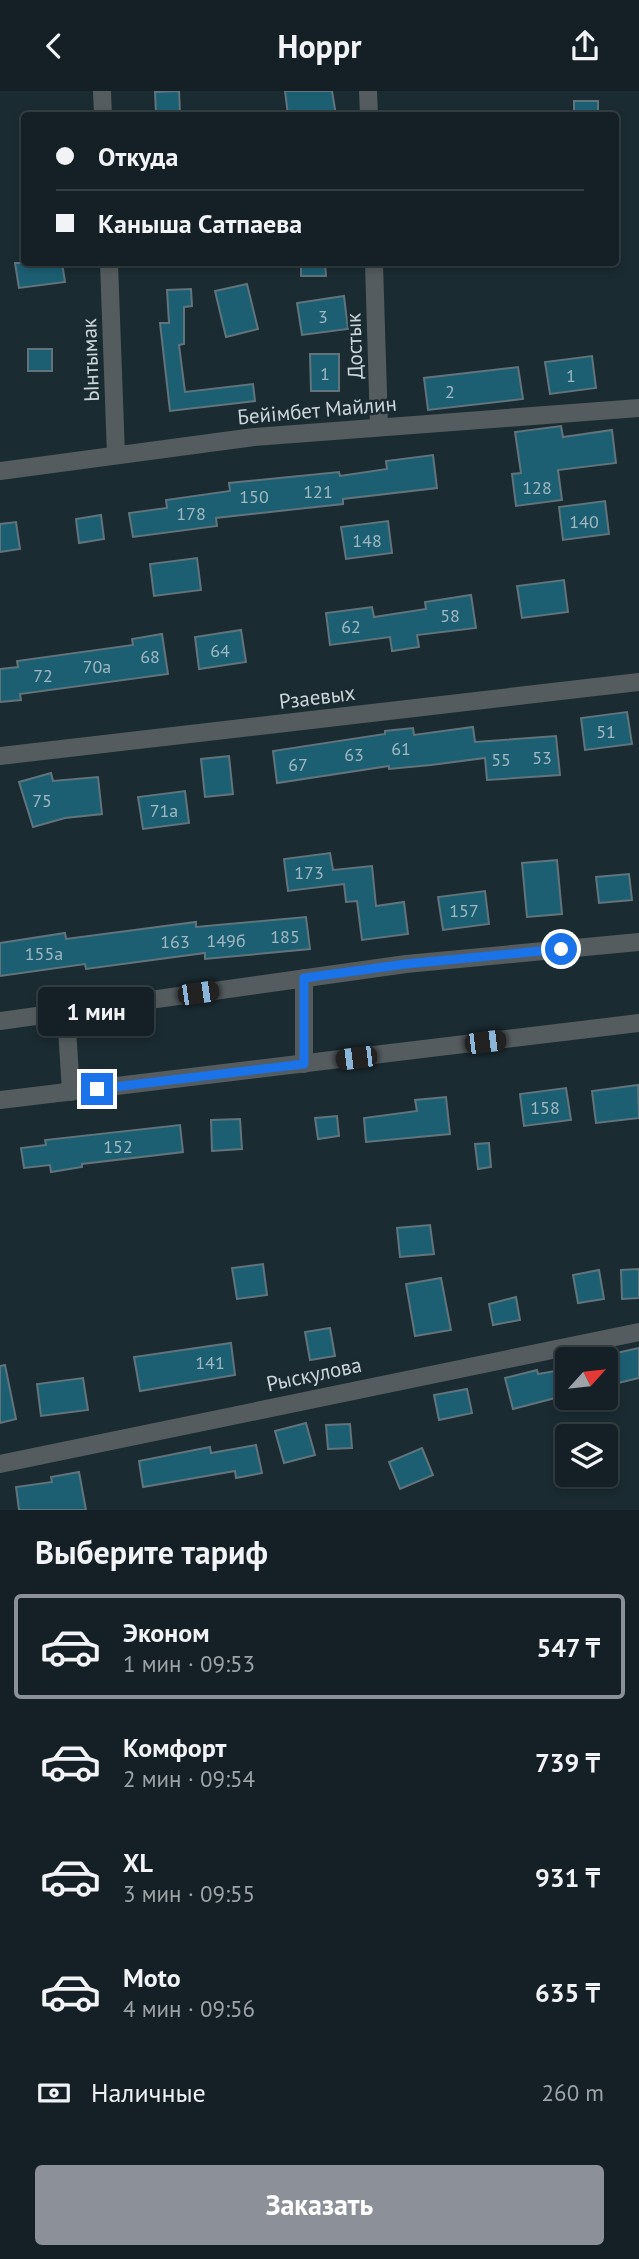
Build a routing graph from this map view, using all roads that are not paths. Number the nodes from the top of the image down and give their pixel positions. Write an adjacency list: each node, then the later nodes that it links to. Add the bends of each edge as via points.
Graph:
1 (103, 91): 3 (street)
2 (368, 91): 4 (street)
3 (103, 112)
4 (369, 112)
5 (109, 266): 9 (street, Ынтымак)
6 (374, 266): 8 (street, Достык)
7 (639, 408): 8 (street, Бейімбет Майлин)
8 (379, 427): 9 (street, Бейімбет Майлин, via 254,437)
9 (116, 456): 10 (street, Бейімбет Майлин)
10 (0, 471)
11 (639, 682): 12 (street, Рзаевых)
12 (0, 756)
13 (639, 942): 14 (street)
14 (304, 978): 15 (street); 18 (street)
15 (66, 1011): 16 (street); 19 (street)
16 (0, 1021)
17 (639, 1023): 18 (street)
18 (304, 1064): 19 (street)
19 (71, 1092): 20 (street)
20 (0, 1100)
21 (639, 1332): 22 (street, Рыскулова)
22 (0, 1464)

